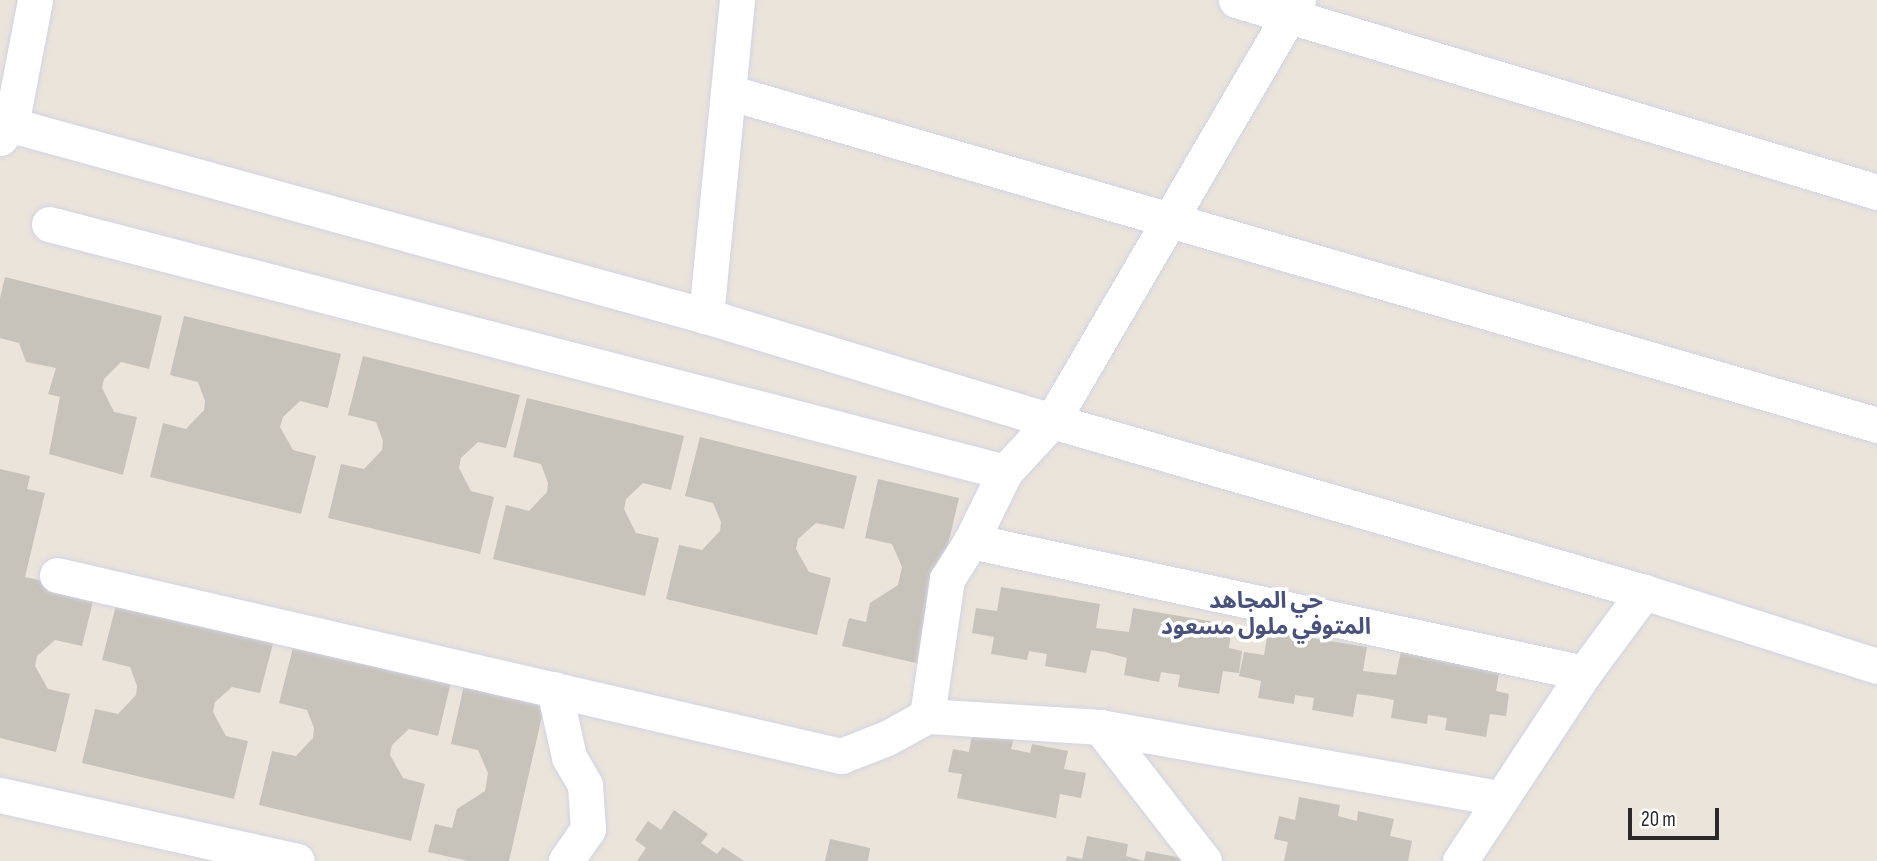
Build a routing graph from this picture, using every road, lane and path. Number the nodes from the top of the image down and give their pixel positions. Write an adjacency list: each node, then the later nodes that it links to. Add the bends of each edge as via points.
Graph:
1 (35, 0): 6 (street)
2 (737, 0): 5 (street)
3 (1236, 0): 4 (street)
4 (1294, 8): 7 (street); 8 (street)
5 (728, 92): 8 (street); 10 (street)
6 (5, 131): 10 (street)
7 (1877, 192)
8 (1170, 220): 11 (street); 12 (street)
9 (49, 224): 13 (street)
10 (706, 316): 11 (street)
11 (1052, 421): 13 (street); 16 (street)
12 (1877, 425)
13 (1005, 472): 14 (street)
14 (971, 541): 18 (street); 20 (street, via 947,579)
15 (57, 575): 19 (street)
16 (1644, 593): 17 (street); 18 (street)
17 (1877, 666)
18 (1584, 673): 23 (street)
19 (554, 689): 20 (street, via 841,756); 25 (street, via 569,757 585,785 589,829)
20 (927, 716): 21 (street)
21 (1100, 727): 23 (street); 26 (street)
22 (0, 795): 24 (street)
23 (1500, 798): 27 (street)
24 (297, 861)
25 (566, 861)
26 (1204, 861)
27 (1460, 861)

